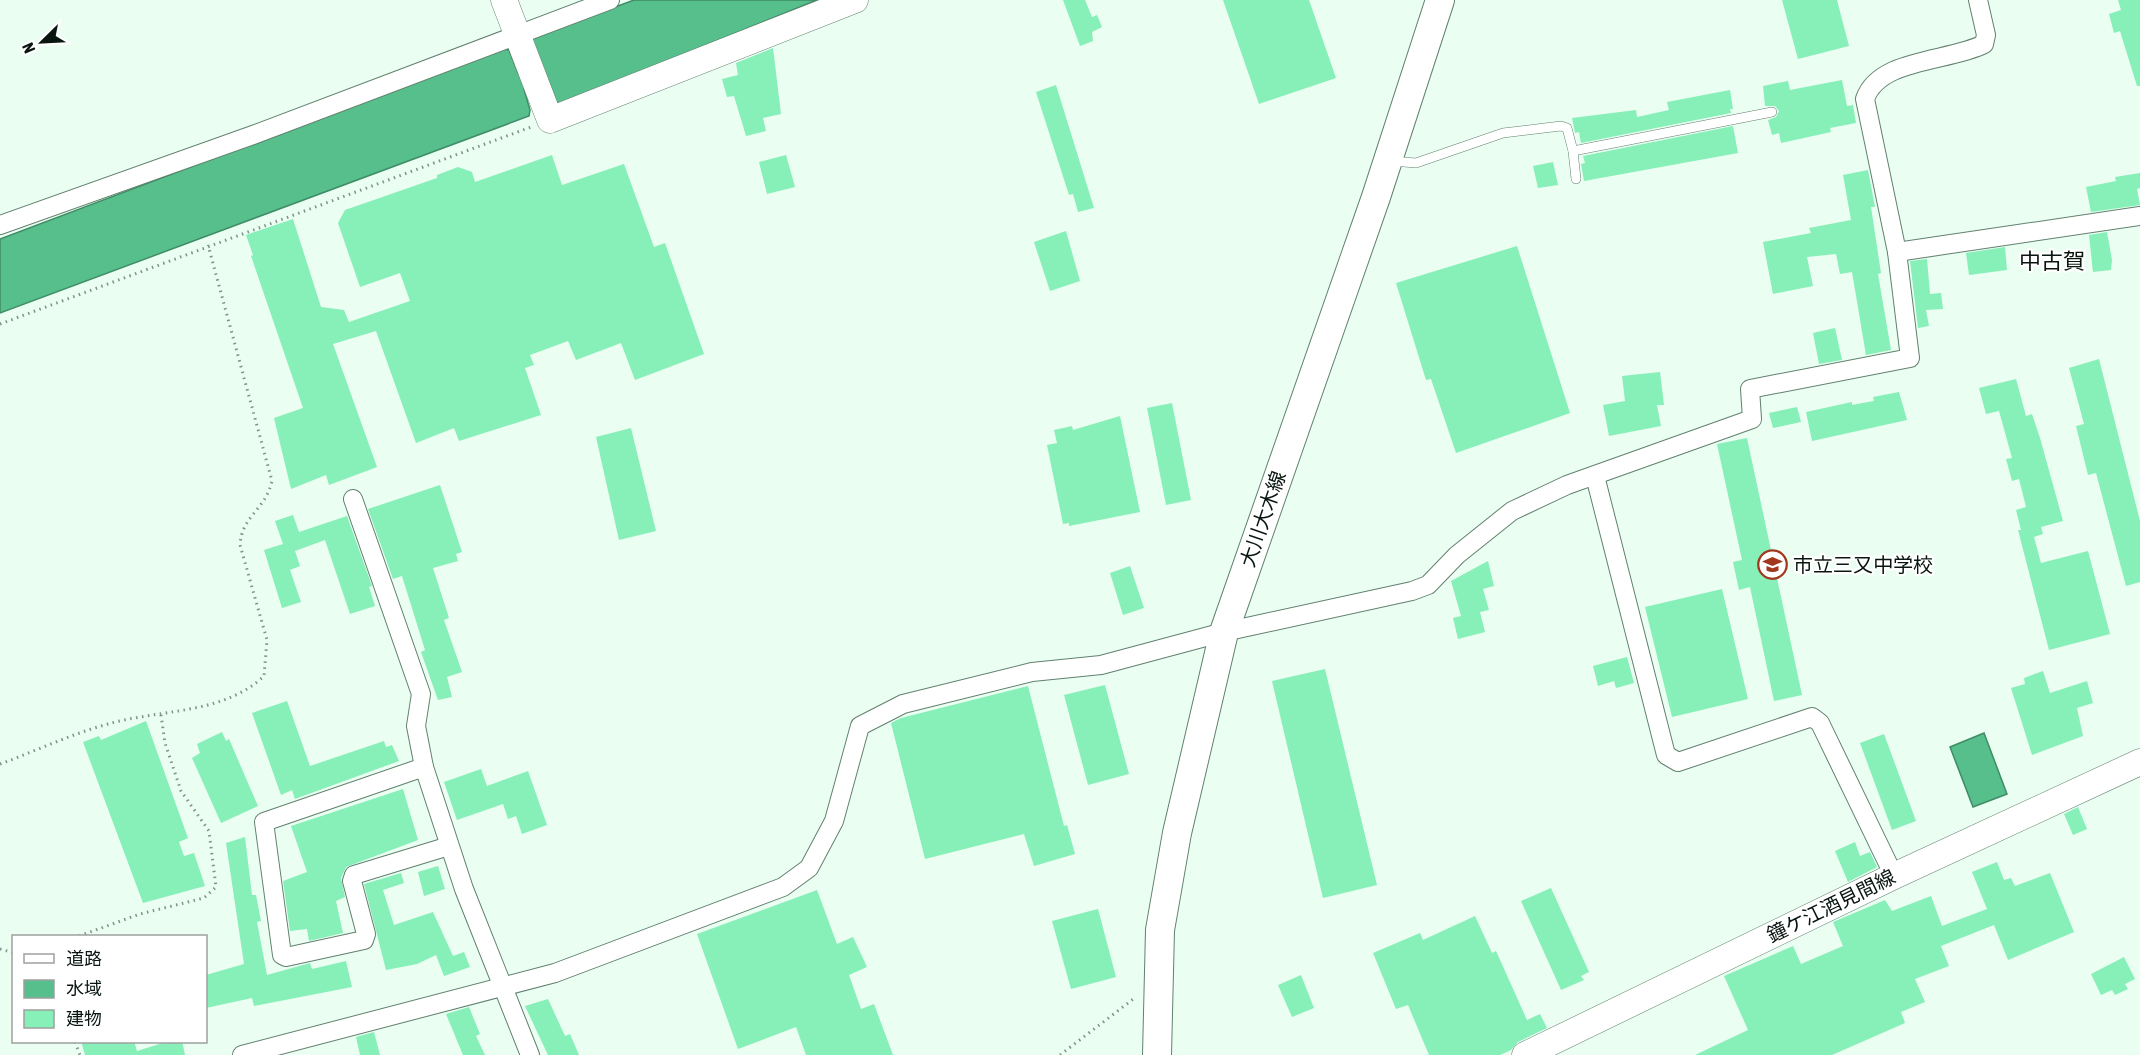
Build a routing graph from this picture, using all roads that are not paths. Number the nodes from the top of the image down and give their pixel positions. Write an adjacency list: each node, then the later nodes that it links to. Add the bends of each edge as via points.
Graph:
1 (504, 0): 6 (main road)
2 (610, 0): 6 (street)
3 (855, 0): 6 (main road, via 548,114)
4 (1440, 0): 9 (main road, 大川大木線)
5 (1978, 0): 13 (street, via 1986,35 1984,44 1883,74 1869,86 1866,99)
6 (519, 40): 12 (street)
7 (1772, 112): 8 (lane)
8 (1573, 151): 9 (lane, via 1567,128 1561,126 1503,133 1416,163); 10 (lane)
9 (1388, 160): 16 (main road, 大川大木線)
10 (1576, 178)
11 (2140, 216): 13 (street)
12 (0, 225)
13 (1897, 252): 14 (street, via 1910,358 1750,389 1752,418)
14 (1594, 476): 16 (street, via 1512,511 1457,555 1428,585); 20 (street, via 1666,755 1678,762 1812,717 1820,723)
15 (353, 499): 18 (street, via 422,694 416,726)
16 (1224, 632): 21 (street, via 1101,665 1032,672 903,704 860,726 834,821 809,868 783,887 622,950); 24 (main road, 大川大木線, via 1177,832 1160,930)
17 (2140, 762): 20 (main road, 鐘ケ江酒見間線)
18 (424, 766): 19 (street); 19 (street, via 264,822 282,955 364,940 366,934 352,881 354,874)
19 (449, 846): 21 (street)
20 (1894, 876): 25 (main road, 鐘ケ江酒見間線)
21 (504, 988): 22 (street); 23 (street)
22 (253, 1054)
23 (530, 1055)
24 (1157, 1055)
25 (1525, 1055)

